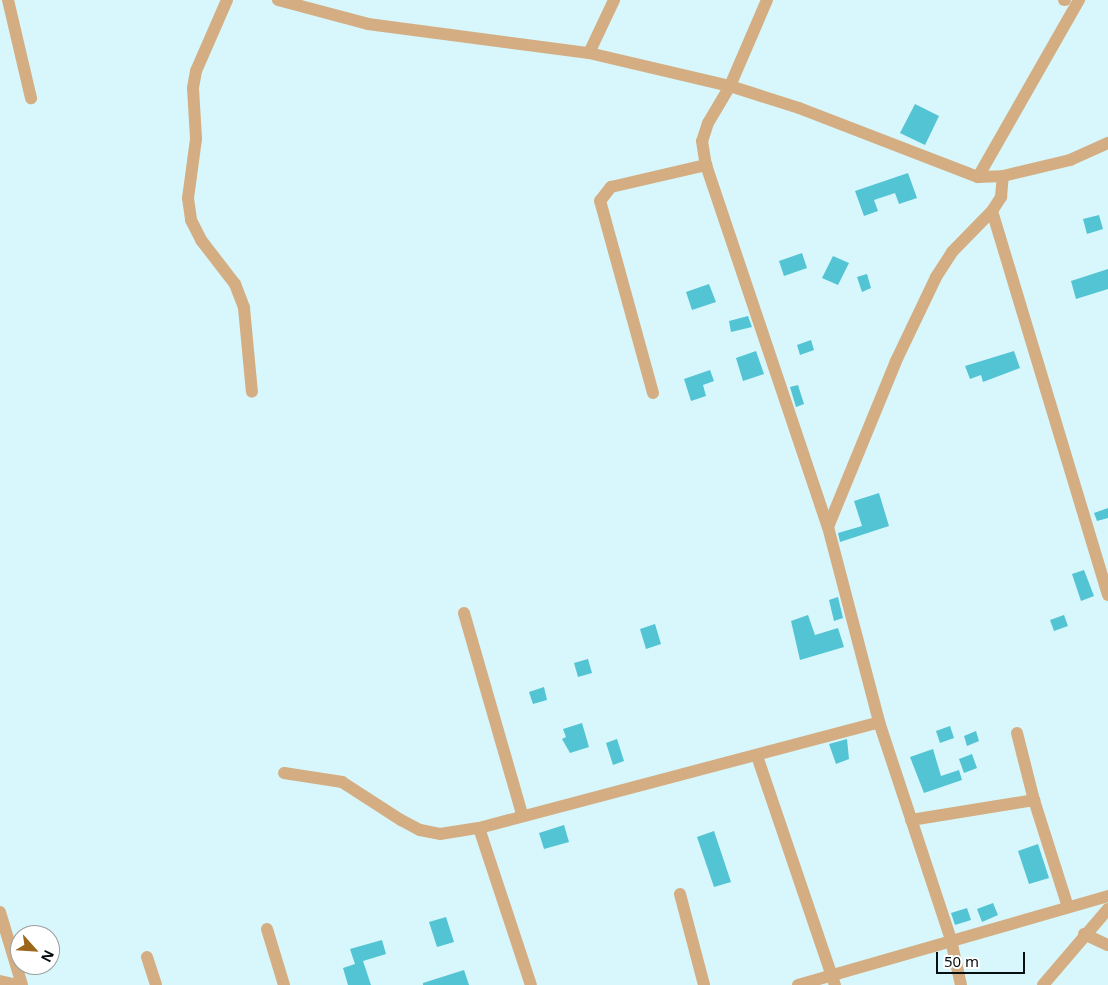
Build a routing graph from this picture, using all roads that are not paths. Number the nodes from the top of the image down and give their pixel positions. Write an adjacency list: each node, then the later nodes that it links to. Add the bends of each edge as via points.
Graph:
1 (8, 0): 10 (street)
2 (227, 0): 16 (street, via 196,71 193,88 196,139 188,198 191,220 201,240 235,284 244,308)
3 (278, 0): 7 (street)
4 (614, 0): 8 (street)
5 (767, 0): 9 (street)
6 (1079, 0): 14 (street)
7 (292, 2): 8 (street, via 368,24)
8 (589, 53): 9 (street)
9 (730, 86): 12 (street, via 708,123 702,141); 14 (street, via 817,114)
10 (31, 98)
11 (1108, 143): 13 (street, via 1070,160)
12 (706, 165): 17 (street, via 611,188 600,200); 18 (street)
13 (1003, 176): 14 (street); 15 (street, via 1001,197)
14 (978, 177)
15 (992, 211): 18 (street, via 952,252 936,276 896,361); 19 (street)
16 (252, 392)
17 (653, 393)
18 (828, 527): 22 (street)
19 (1103, 561): 20 (street)
20 (1108, 595)
21 (464, 613): 27 (street)
22 (879, 722): 24 (street); 28 (street)
23 (1017, 733): 26 (street)
24 (756, 756): 27 (street); 40 (street)
25 (284, 773): 29 (street, via 342,782 420,830 440,834)
26 (1034, 800): 28 (street); 32 (street)
27 (522, 814): 29 (street)
28 (911, 820): 37 (street)
29 (480, 828): 46 (street)
30 (680, 894): 47 (street)
31 (1108, 896): 32 (street)
32 (1068, 907): 37 (street)
33 (1108, 909): 36 (street)
34 (0, 912): 43 (street)
35 (267, 929): 45 (street)
36 (1084, 934): 38 (street); 50 (street)
37 (951, 940): 40 (street); 49 (street)
38 (1108, 945)
39 (147, 958): 44 (street)
40 (833, 980): 48 (street)
41 (0, 981): 42 (street)
42 (18, 985)
43 (22, 985)
44 (156, 985)
45 (284, 985)
46 (531, 985)
47 (704, 985)
48 (798, 985)
49 (961, 985)
50 (1043, 985)

